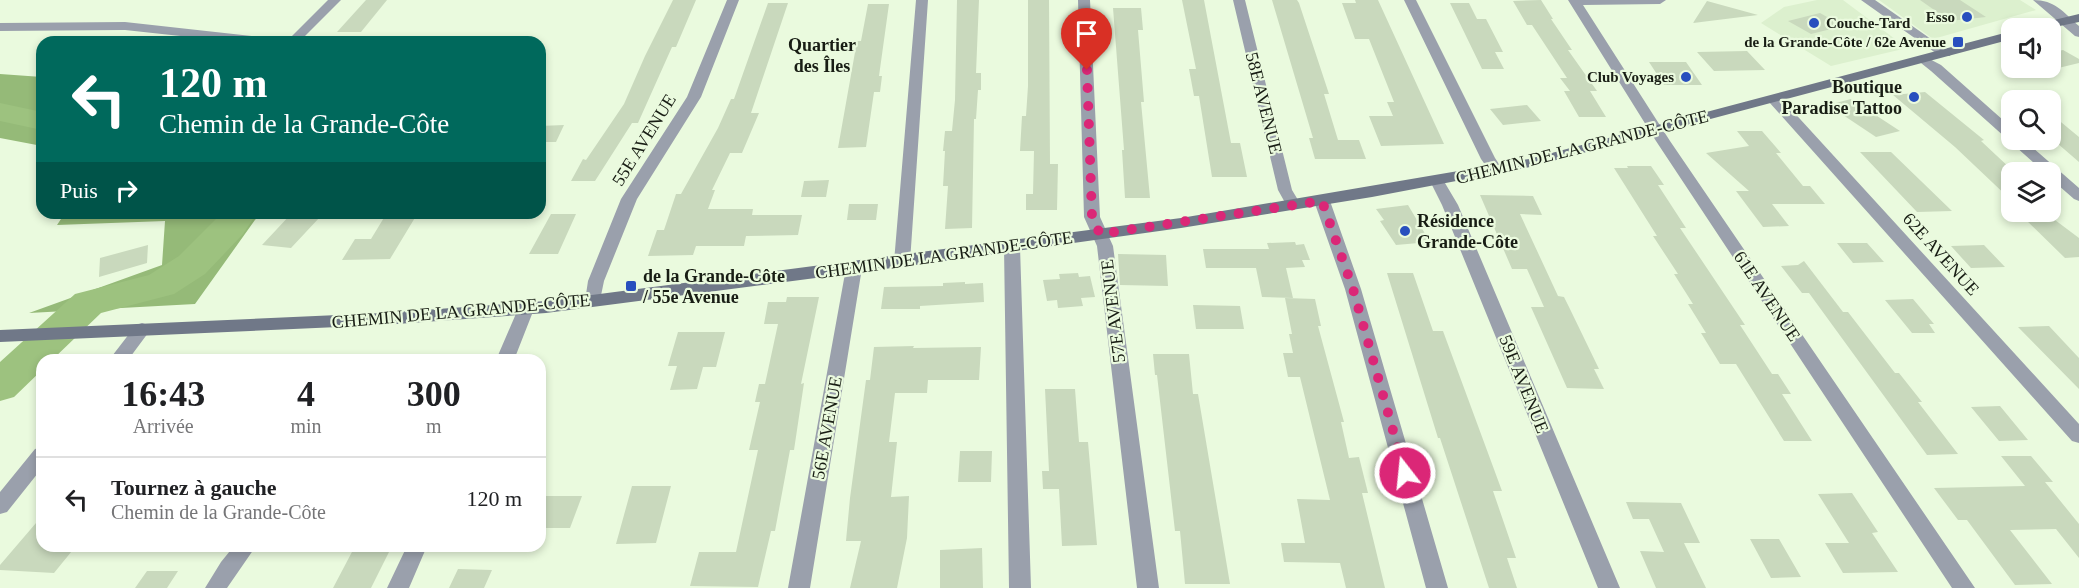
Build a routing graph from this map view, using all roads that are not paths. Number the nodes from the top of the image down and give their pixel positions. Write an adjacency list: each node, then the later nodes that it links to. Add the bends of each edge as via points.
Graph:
1 (335, 0): 17 (street)
2 (733, 0): 34 (street, 55E AVENUE, via 690,104 629,199 596,281)
3 (922, 0): 32 (street)
4 (1084, 0): 30 (street, 57E AVENUE, via 1092,217)
5 (1239, 0): 29 (street, 58E AVENUE, via 1285,190)
6 (1410, 0): 25 (street)
7 (1660, 0): 10 (street, 61E AVENUE)
8 (1867, 0): 19 (street)
9 (2039, 0): 12 (street)
10 (1575, 1): 23 (street, 61E AVENUE)
11 (2079, 18): 12 (main road)
12 (2066, 21): 13 (main road); 15 (street)
13 (2061, 22)
14 (0, 27): 16 (street, via 125,26)
15 (2079, 33)
16 (216, 36)
17 (298, 36)
18 (2001, 38): 19 (main road, CHEMIN DE LA GRANDE-CÔTE)
19 (1946, 53): 20 (main road, CHEMIN DE LA GRANDE-CÔTE)
20 (1922, 59): 21 (main road, CHEMIN DE LA GRANDE-CÔTE); 22 (street)
21 (1774, 99): 23 (main road, CHEMIN DE LA GRANDE-CÔTE); 40 (street, 62E AVENUE)
22 (2001, 126)
23 (1657, 130): 25 (main road, CHEMIN DE LA GRANDE-CÔTE); 52 (street, 61E AVENUE)
24 (2027, 150): 27 (street)
25 (1496, 170): 26 (main road, CHEMIN DE LA GRANDE-CÔTE)
26 (1437, 181): 28 (main road, CHEMIN DE LA GRANDE-CÔTE); 51 (street, 59E AVENUE)
27 (2079, 196)
28 (1322, 201): 29 (main road, CHEMIN DE LA GRANDE-CÔTE); 50 (street, via 1353,289)
29 (1293, 206): 30 (main road, CHEMIN DE LA GRANDE-CÔTE)
30 (1100, 234): 31 (main road, CHEMIN DE LA GRANDE-CÔTE); 49 (street, 57E AVENUE, via 1105,246)
31 (1012, 246): 32 (main road, CHEMIN DE LA GRANDE-CÔTE); 48 (street)
32 (902, 262): 33 (main road, CHEMIN DE LA GRANDE-CÔTE)
33 (854, 268): 34 (main road, CHEMIN DE LA GRANDE-CÔTE); 47 (street, 56E AVENUE)
34 (593, 301): 35 (main road, CHEMIN DE LA GRANDE-CÔTE)
35 (526, 309): 36 (main road, CHEMIN DE LA GRANDE-CÔTE); 39 (street)
36 (142, 329): 37 (main road, CHEMIN DE LA GRANDE-CÔTE); 38 (street)
37 (0, 336)
38 (123, 354)
39 (507, 354)
40 (2079, 436)
41 (36, 461): 42 (street)
42 (0, 506)
43 (241, 552): 45 (street)
44 (414, 552): 46 (street)
45 (216, 588)
46 (398, 588)
47 (799, 588)
48 (1020, 588)
49 (1148, 588)
50 (1437, 588)
51 (1608, 588)
52 (1964, 588)

